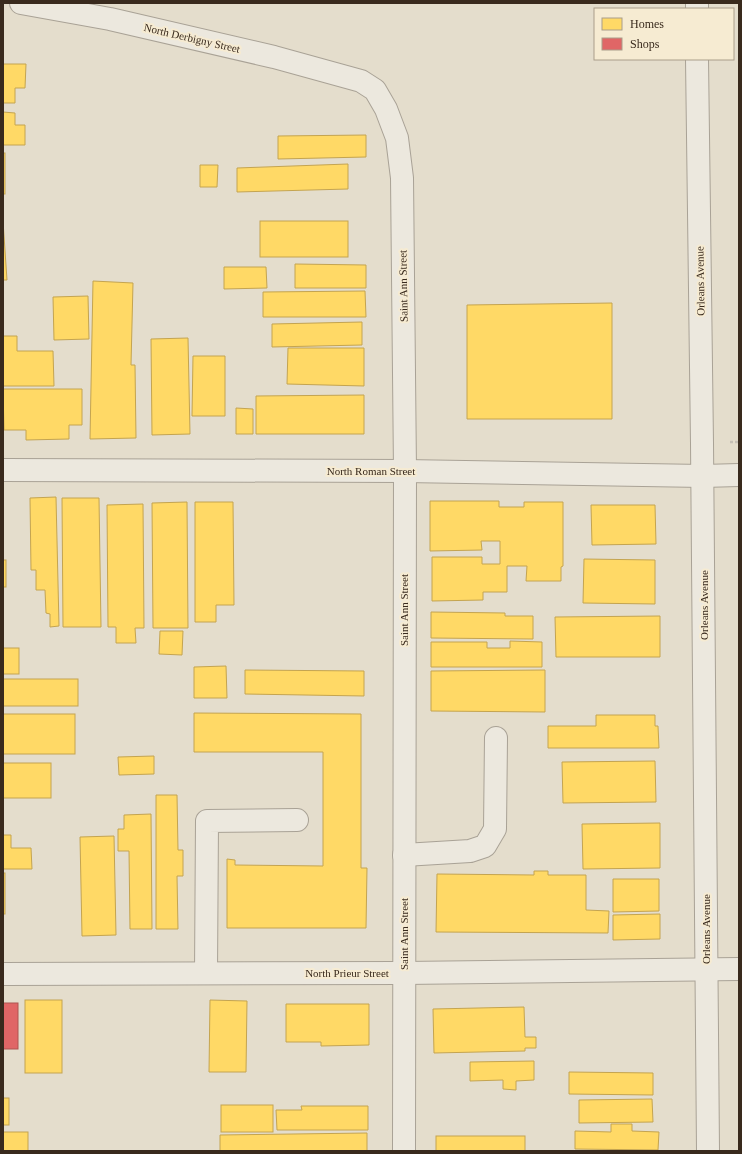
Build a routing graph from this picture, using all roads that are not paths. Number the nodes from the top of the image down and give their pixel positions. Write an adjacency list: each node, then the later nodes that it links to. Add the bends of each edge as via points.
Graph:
1 (21, 3): 3 (street, North Derbigny Street, via 118,21 274,57)
2 (697, 60): 7 (street, Orleans Avenue)
3 (361, 81): 5 (street, Saint Ann Street, via 375,90 386,109 397,138 402,178)
4 (3, 470): 5 (street, North Roman Street)
5 (404, 471): 7 (street, North Roman Street); 10 (street, Saint Ann Street)
6 (739, 475): 7 (street, North Roman Street)
7 (702, 476): 12 (street, Orleans Avenue)
8 (496, 738): 10 (street, via 495,829 485,846 470,851)
9 (297, 820): 13 (street, via 207,821)
10 (404, 855): 14 (street, Saint Ann Street)
11 (739, 969): 12 (street, North Prieur Street)
12 (706, 970): 14 (street, North Prieur Street); 17 (street, Orleans Avenue)
13 (206, 973): 14 (street, North Prieur Street); 15 (street, North Prieur Street)
14 (404, 973): 16 (street, Saint Ann Street)
15 (3, 974)
16 (404, 1151)
17 (708, 1151)

